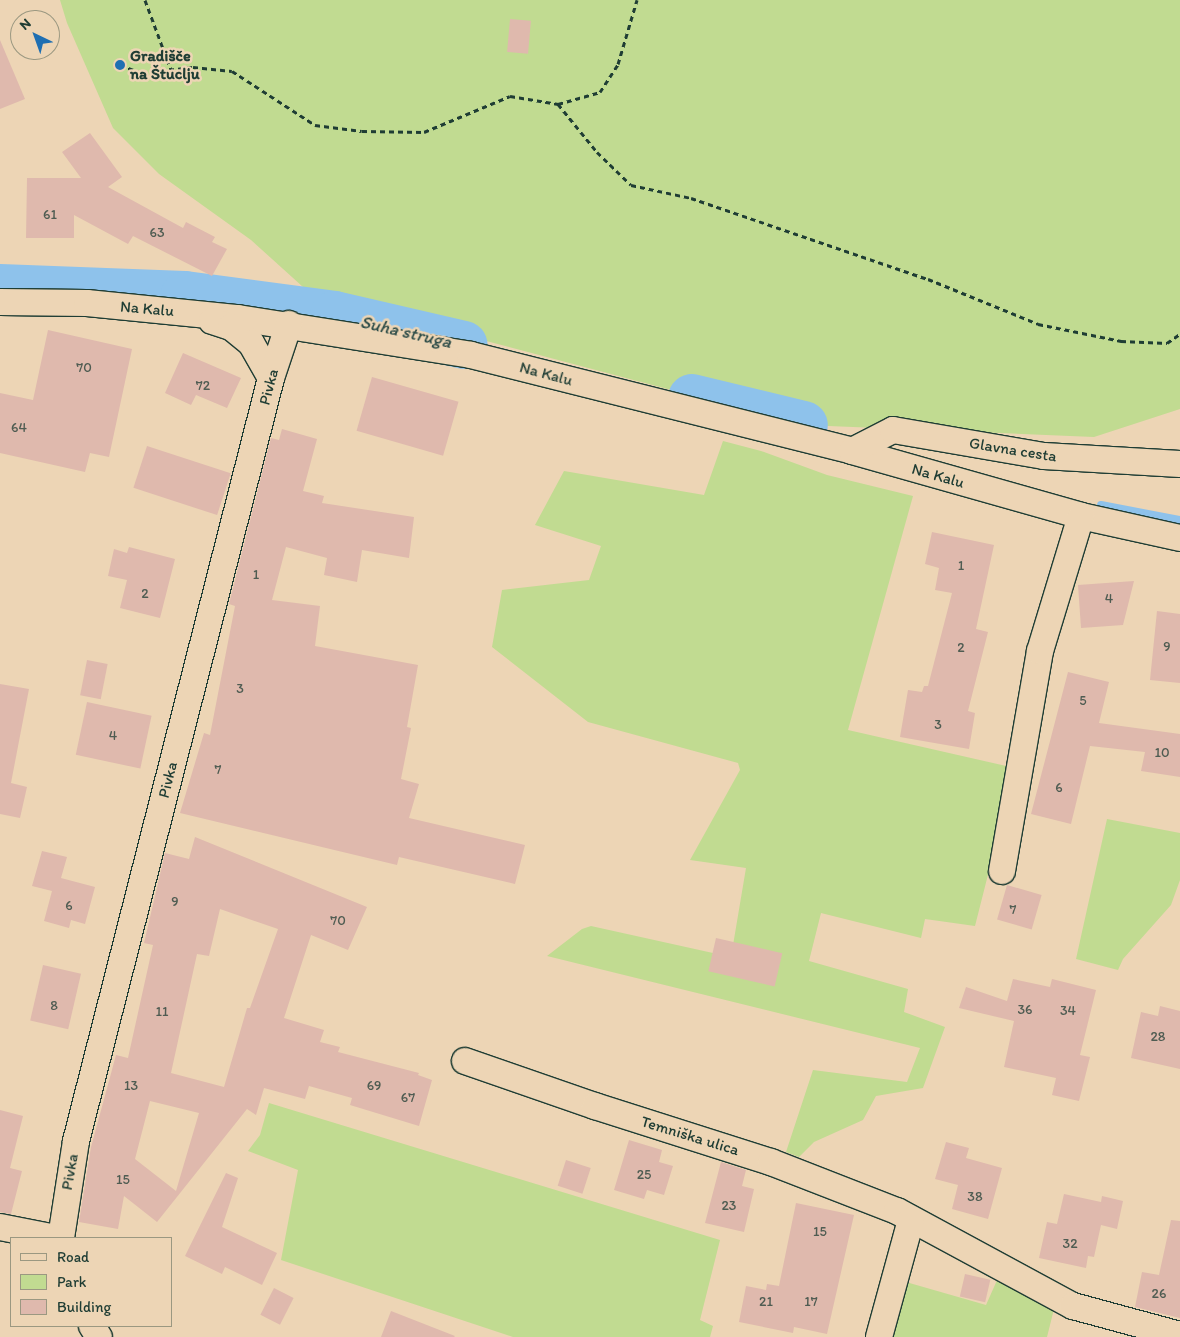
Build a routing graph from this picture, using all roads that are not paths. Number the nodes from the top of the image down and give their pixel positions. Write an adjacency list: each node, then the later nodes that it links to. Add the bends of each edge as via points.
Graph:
1 (0, 302): 2 (street, Na Kalu, via 87,303)
2 (190, 313): 3 (street, Na Kalu); 4 (street, via 231,327 251,343)
3 (289, 324): 4 (street, Pivka); 5 (street, Na Kalu, via 471,355)
4 (271, 378): 14 (street, Pivka, via 76,1141)
5 (852, 451): 6 (street, Glavna cesta, via 893,430 1044,456); 7 (street, Na Kalu)
6 (1180, 464)
7 (1080, 516): 8 (street, Na Kalu); 9 (street, via 1040,651)
8 (1180, 538)
9 (1002, 871)
10 (465, 1061): 11 (street, Temniška ulica, via 771,1162 897,1211)
11 (912, 1220): 15 (street, Temniška ulica, via 1073,1306); 16 (street)
12 (0, 1227): 13 (street)
13 (51, 1237)
14 (61, 1237)
15 (1180, 1335)
16 (879, 1337)

